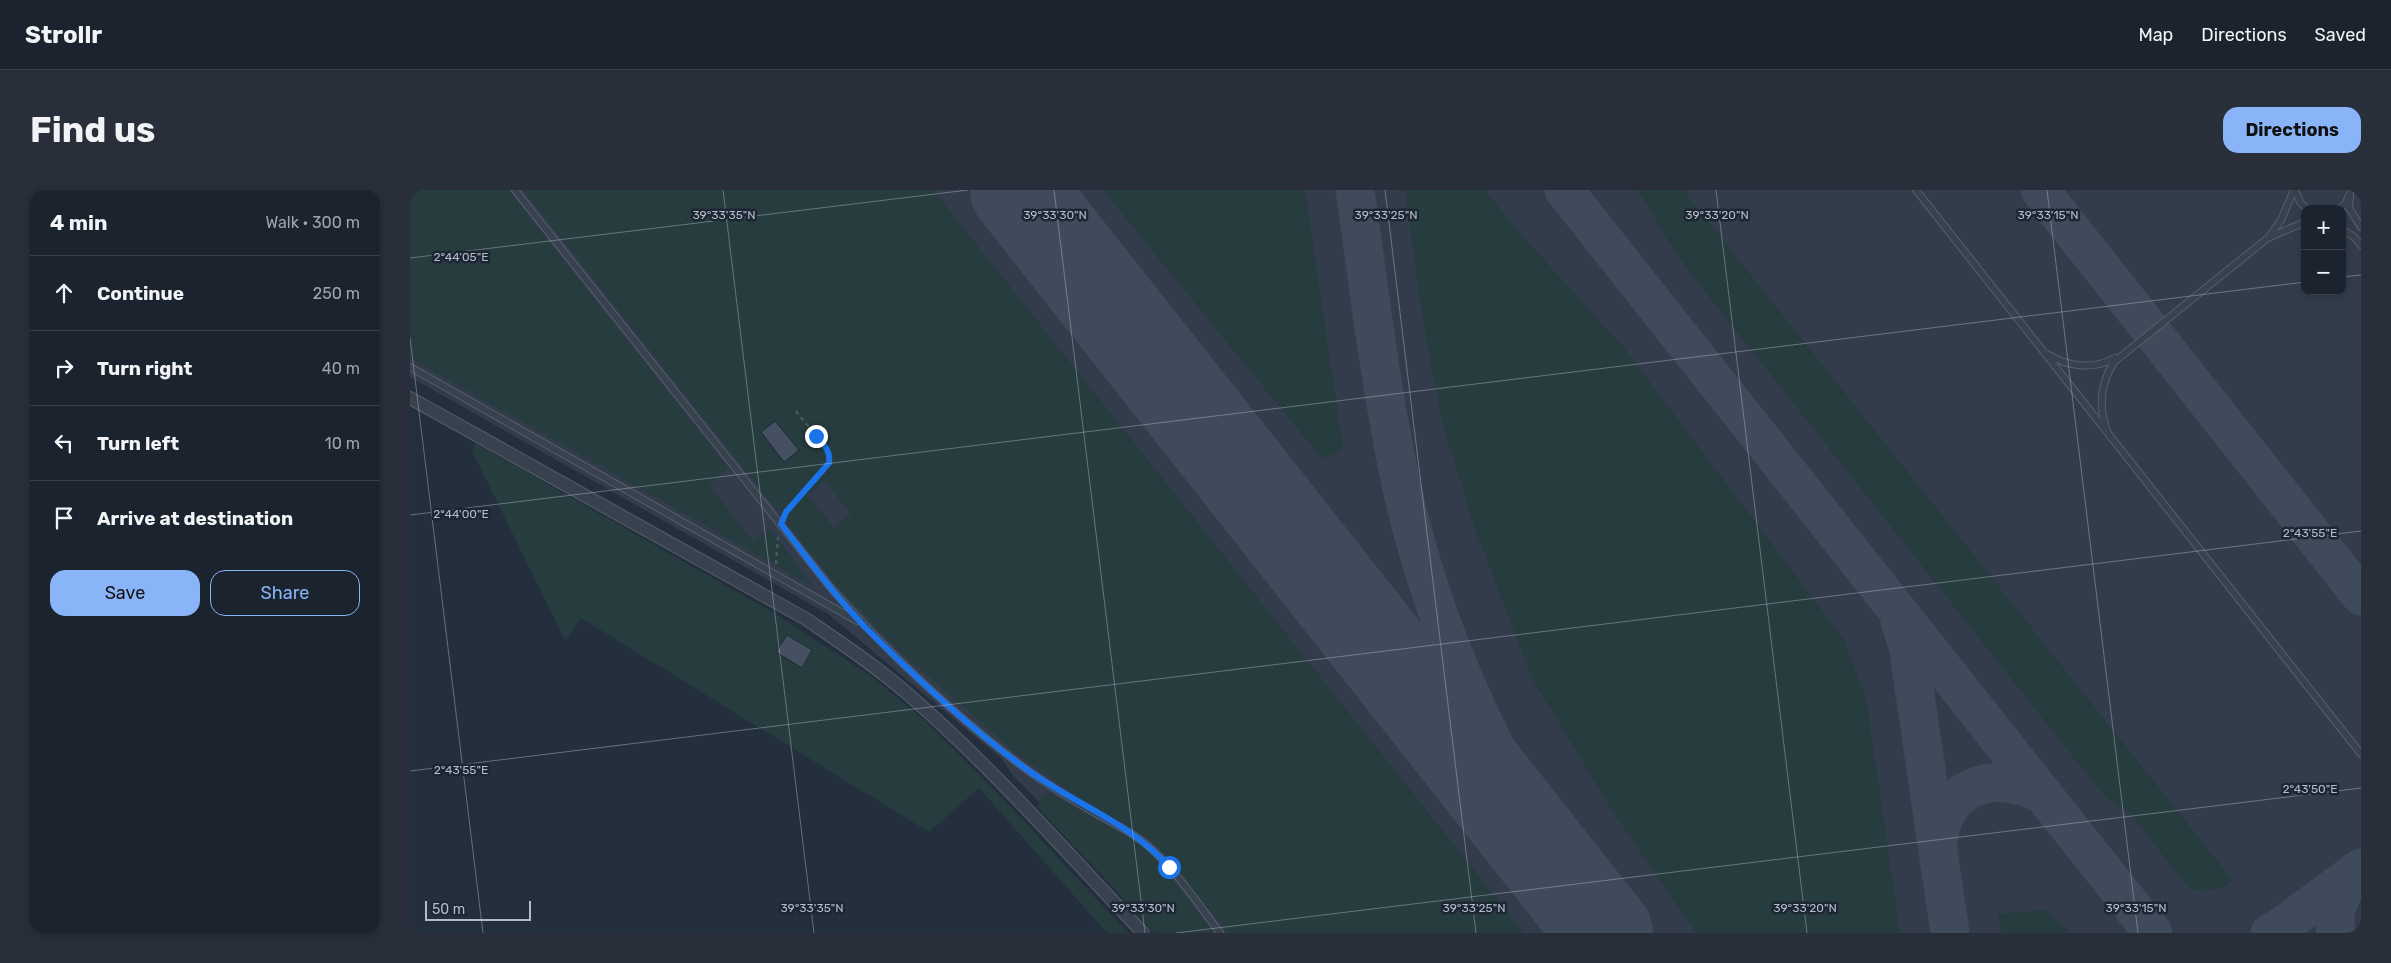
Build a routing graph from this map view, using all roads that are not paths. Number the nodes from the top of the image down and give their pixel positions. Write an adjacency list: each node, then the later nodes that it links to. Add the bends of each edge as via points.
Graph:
1 (516, 190): 17 (lane)
2 (1916, 190): 12 (lane)
3 (2294, 190): 5 (lane); 10 (lane, via 2281,220)
4 (2350, 193): 6 (lane); 8 (lane, via 2349,208)
5 (2303, 205)
6 (2342, 205)
7 (2301, 224): 10 (lane)
8 (2361, 228)
9 (2346, 232): 11 (lane)
10 (2269, 237): 13 (lane)
11 (2361, 245)
12 (2041, 350): 13 (lane, via 2054,359 2080,366 2104,363); 16 (lane)
13 (2121, 355): 16 (lane, via 2110,368 2101,392 2102,414)
14 (410, 367): 17 (lane)
15 (410, 398): 19 (street, via 806,619 858,654 908,694 974,756)
16 (2109, 436): 18 (lane)
17 (864, 626): 20 (lane, via 938,695 1029,772 1148,845)
18 (2361, 754)
19 (1142, 933)
20 (1220, 933)

